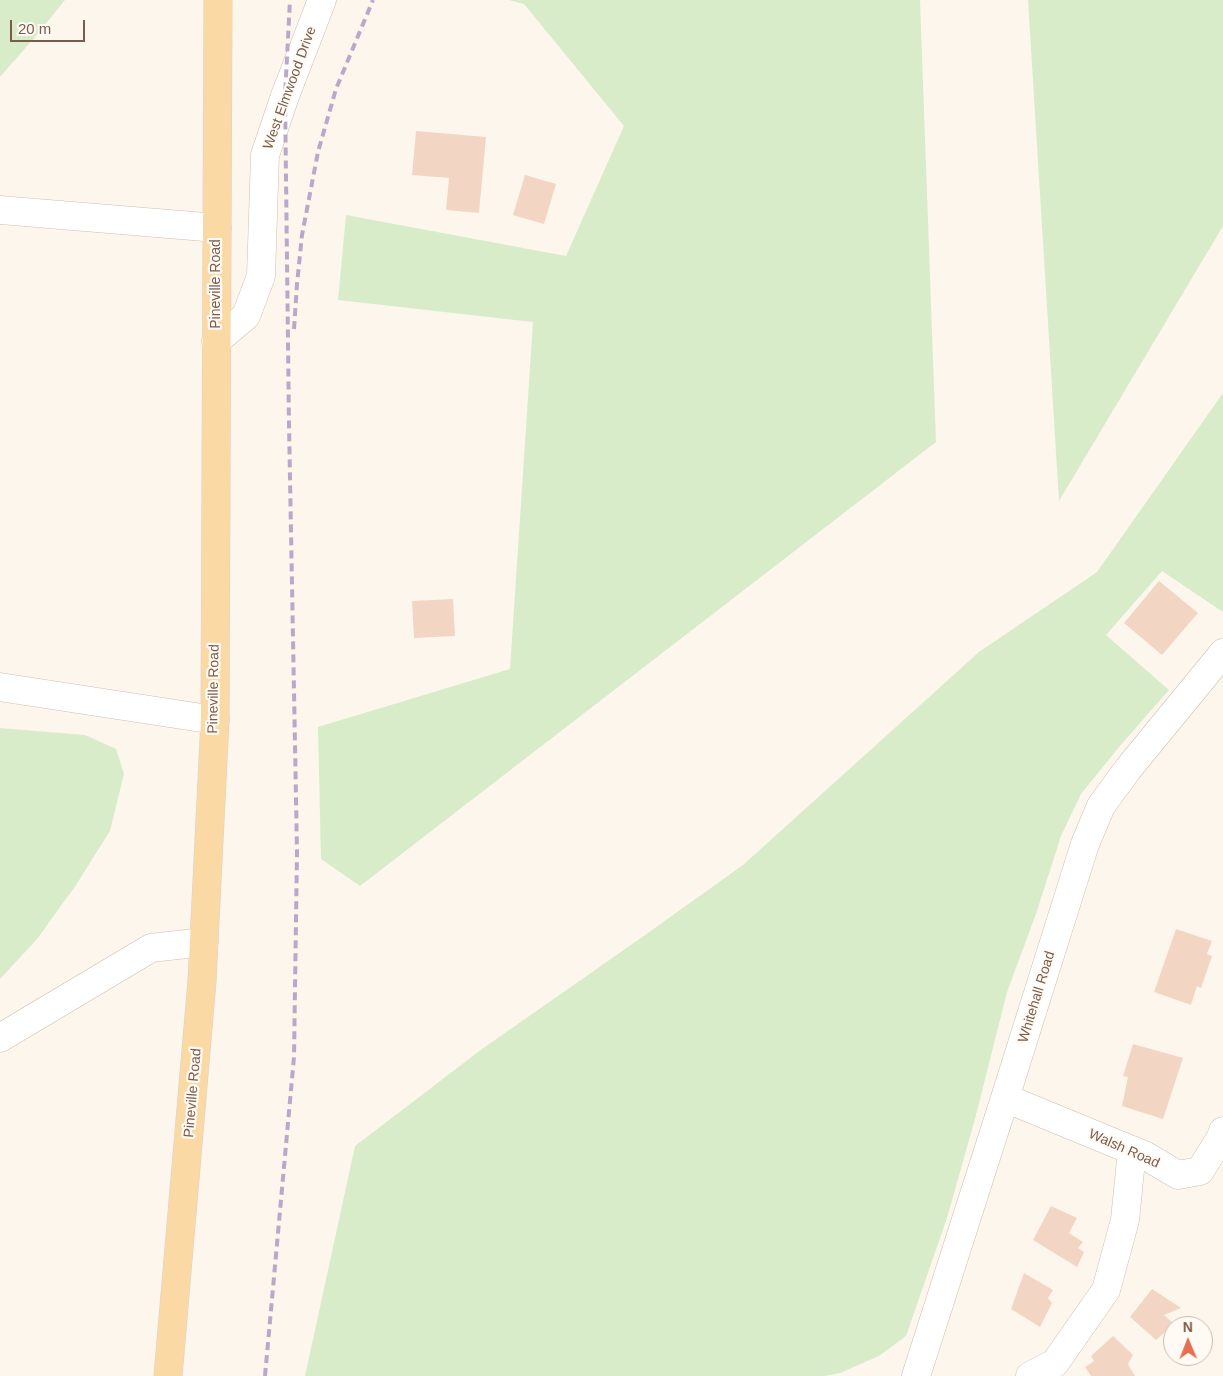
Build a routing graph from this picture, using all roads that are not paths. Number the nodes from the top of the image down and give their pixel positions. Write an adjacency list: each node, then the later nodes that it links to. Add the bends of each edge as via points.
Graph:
1 (218, 0): 4 (main road, Pineville Road)
2 (322, 0): 5 (street, West Elmwood Drive, via 284,96 265,155 261,276 246,316)
3 (0, 210): 4 (street)
4 (216, 228): 5 (main road, Pineville Road)
5 (216, 341): 8 (main road, Pineville Road)
6 (1223, 653): 11 (street, Whitehall Road, via 1101,806 1085,844)
7 (0, 687): 8 (street)
8 (214, 720): 9 (main road, Pineville Road)
9 (204, 942): 10 (street, via 151,948); 14 (main road, Pineville Road)
10 (0, 1038)
11 (1005, 1098): 13 (street, Walsh Road); 15 (street, Whitehall Road)
12 (1223, 1131): 13 (street, Walsh Road, via 1200,1171 1178,1175)
13 (1132, 1150): 16 (street, via 1125,1220 1106,1290 1054,1363)
14 (168, 1376)
15 (916, 1376)
16 (1030, 1376)

